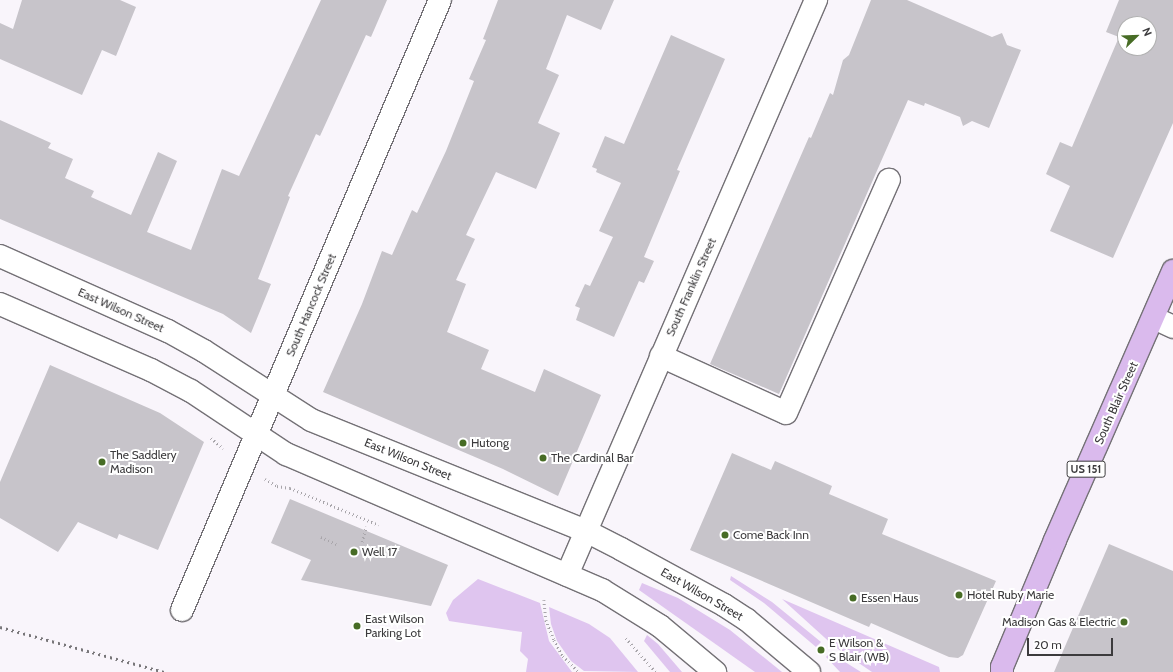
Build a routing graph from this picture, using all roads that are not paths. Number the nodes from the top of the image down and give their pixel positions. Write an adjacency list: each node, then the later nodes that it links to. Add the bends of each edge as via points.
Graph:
1 (440, 0): 9 (street, South Hancock Street)
2 (816, 0): 8 (street, South Franklin Street)
3 (889, 180): 8 (street, via 786,413)
4 (0, 256): 9 (street, East Wilson Street, via 168,331)
5 (1173, 271): 7 (main road, South Blair Street / US 151)
6 (0, 304): 10 (street, via 151,370 190,391)
7 (1163, 322): 14 (main road, South Blair Street / US 151, via 1055,540)
8 (661, 356): 11 (street, South Franklin Street)
9 (272, 395): 10 (street, South Hancock Street); 11 (street, East Wilson Street, via 311,420)
10 (256, 436): 12 (street, via 286,454); 13 (street, South Hancock Street)
11 (586, 531): 12 (street, South Franklin Street); 16 (street, East Wilson Street, via 724,605 747,620)
12 (567, 575): 15 (street, via 602,590 643,613)
13 (182, 610)
14 (1000, 670)
15 (715, 672)
16 (809, 672)

